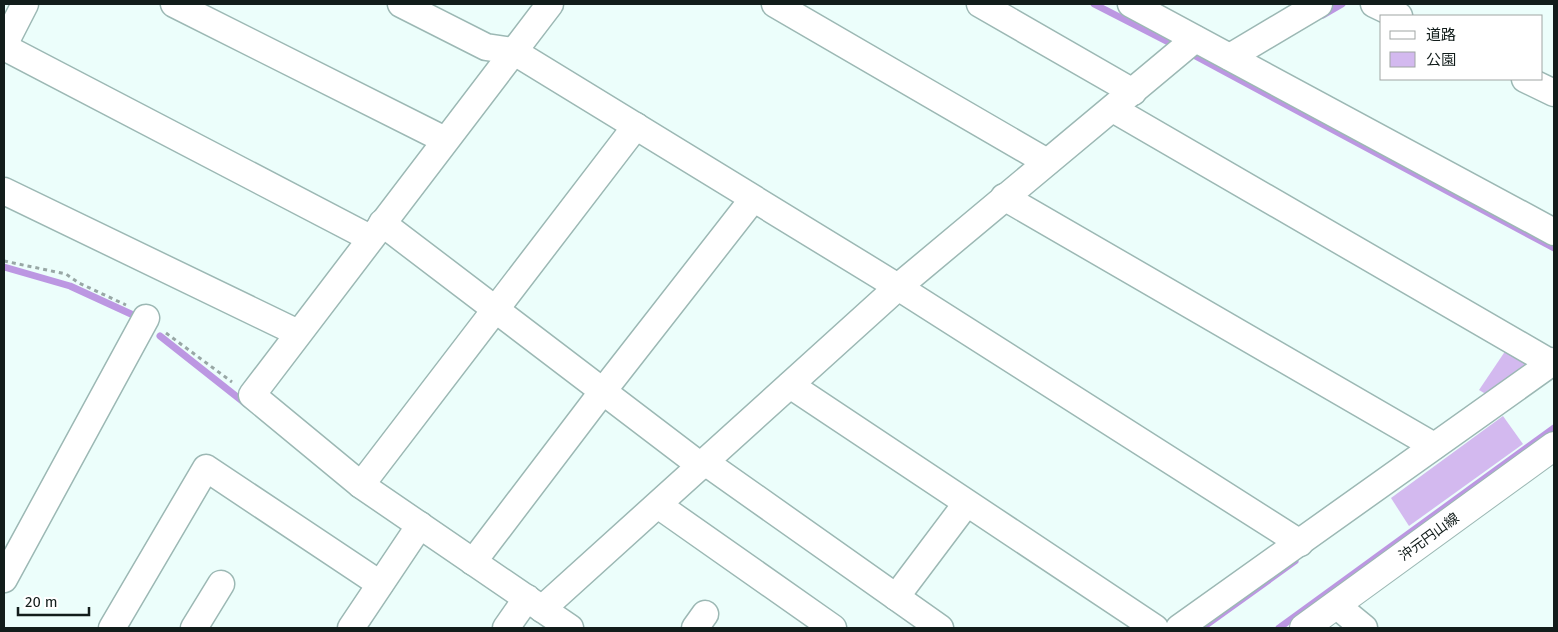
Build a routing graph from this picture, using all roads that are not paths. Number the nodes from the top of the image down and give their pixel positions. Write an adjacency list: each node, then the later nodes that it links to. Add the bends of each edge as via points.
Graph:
1 (24, 4): 11 (street)
2 (174, 4): 20 (street)
3 (401, 4): 13 (street, via 486,47)
4 (550, 4): 13 (street)
5 (775, 4): 21 (street)
6 (980, 4): 16 (street)
7 (1131, 4): 12 (street)
8 (1319, 4): 14 (street)
9 (1374, 4): 10 (street)
10 (1398, 15)
11 (4, 46): 25 (street)
12 (1187, 46): 14 (street); 16 (street)
13 (513, 51): 19 (street); 20 (street)
14 (1230, 58): 26 (street)
15 (1527, 80): 17 (street)
16 (1133, 92): 18 (street)
17 (1554, 93)
18 (1113, 108): 21 (street); 31 (street)
19 (636, 126): 24 (street); 28 (street)
20 (445, 140): 25 (street)
21 (1047, 162): 23 (street)
22 (4, 190): 30 (street)
23 (1004, 197): 27 (street); 34 (street)
24 (753, 199): 27 (street); 33 (street)
25 (376, 231): 28 (street); 30 (street)
26 (1554, 232)
27 (898, 287): 32 (street); 41 (street)
28 (495, 310): 33 (street); 37 (street)
29 (146, 318): 43 (street)
30 (298, 333): 37 (street, via 252,394)
31 (1553, 362): 34 (street)
32 (790, 385): 36 (street); 38 (street)
33 (603, 392): 36 (street); 42 (street)
34 (1434, 446): 41 (street)
35 (1554, 446): 48 (main road, 沖元円山線)
36 (703, 464): 39 (street); 46 (street)
37 (361, 485): 40 (street)
38 (966, 504): 46 (street); 56 (street)
39 (658, 505): 47 (street); 54 (street)
40 (420, 525): 42 (street); 45 (street)
41 (1300, 543): 57 (street)
42 (473, 562): 47 (street)
43 (4, 579)
44 (222, 584): 50 (street)
45 (380, 584): 49 (street, via 206,468); 51 (street)
46 (896, 597): 55 (street)
47 (534, 604): 52 (street); 53 (street)
48 (1336, 605): 58 (main road, 沖元円山線); 59 (street)
49 (112, 628)
50 (194, 628)
51 (350, 628)
52 (506, 628)
53 (570, 628)
54 (833, 628)
55 (940, 628)
56 (1155, 628)
57 (1179, 628)
58 (1304, 628)
59 (1364, 628)

